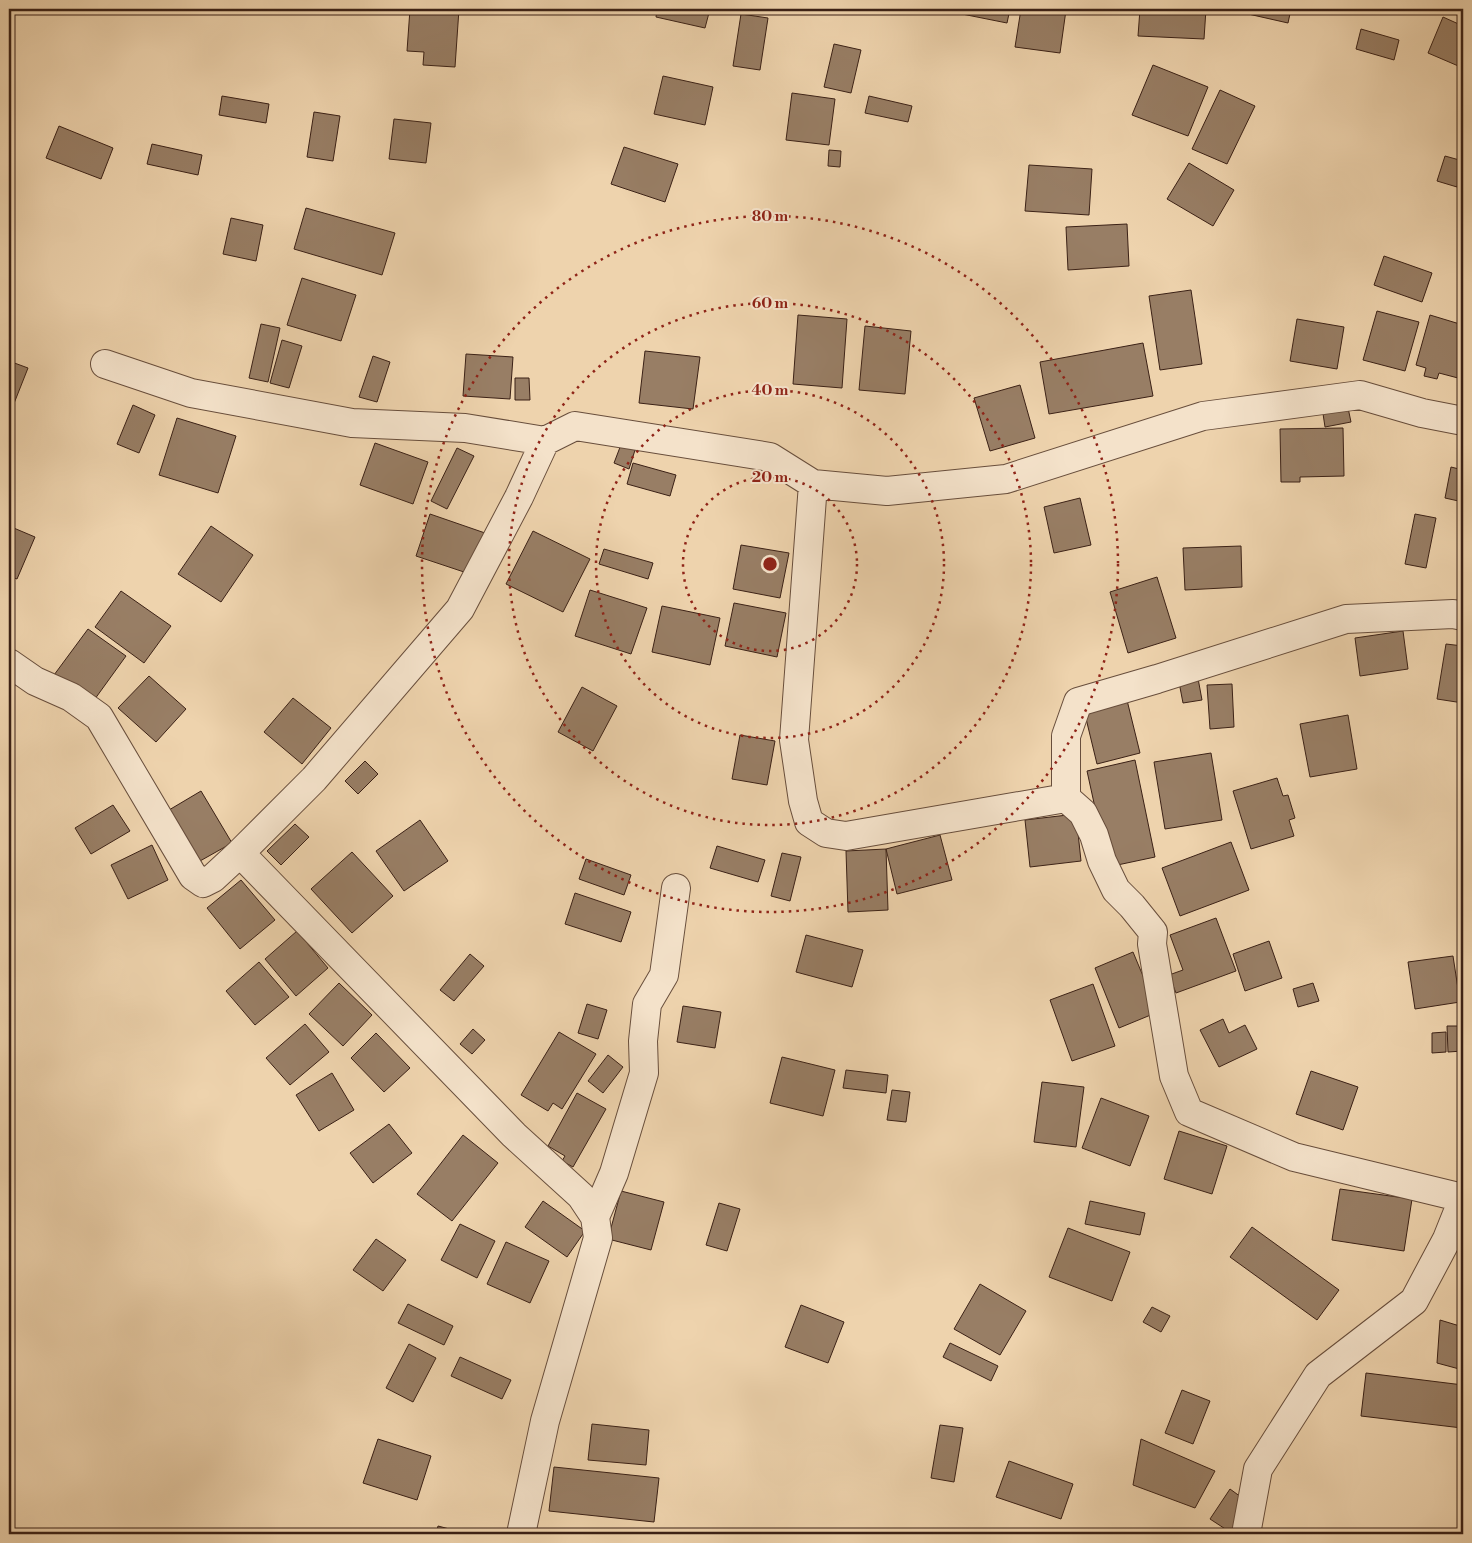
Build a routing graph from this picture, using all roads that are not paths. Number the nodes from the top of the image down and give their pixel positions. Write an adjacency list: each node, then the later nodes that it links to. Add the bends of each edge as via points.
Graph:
1 (105, 364): 3 (street, via 191,393 352,423 465,428)
2 (1463, 421): 4 (street, via 1360,395 1203,416 1006,479 887,491)
3 (545, 441): 4 (street, via 575,426 770,457); 8 (street, via 460,609 314,779)
4 (813, 484): 7 (street, via 794,740 809,822 826,833 846,836)
5 (1463, 616): 7 (street, via 1346,619 1078,702 1066,736)
6 (9, 663): 8 (street, via 35,681 71,697 99,717 193,876 203,883)
7 (1066, 798): 10 (street, via 1083,813 1116,890 1153,932 1152,944 1174,1076 1188,1112 1294,1157)
8 (240, 853): 11 (street, via 514,1135 580,1196)
9 (676, 888): 11 (street, via 664,976 647,1004 644,1073 614,1173)
10 (1463, 1199): 13 (street, via 1447,1239 1414,1301 1318,1375 1258,1469)
11 (596, 1217): 12 (street, via 598,1238 545,1421)
12 (521, 1534)
13 (1246, 1534)

